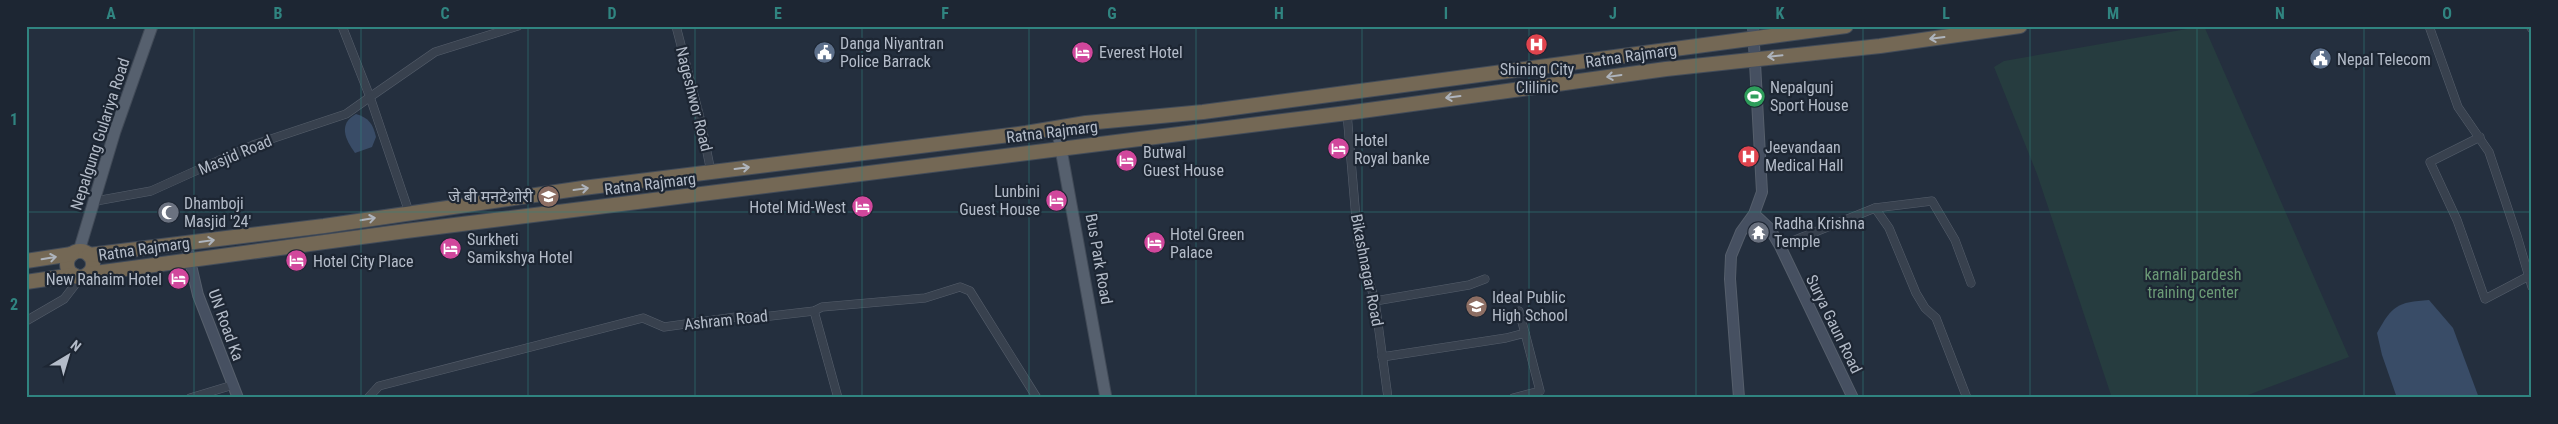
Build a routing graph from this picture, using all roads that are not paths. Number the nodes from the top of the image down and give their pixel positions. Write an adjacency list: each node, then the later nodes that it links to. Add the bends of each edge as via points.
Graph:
1 (152, 26): 18 (main road, Nepalgung Gulariya Road, via 115,131)
2 (342, 26): 11 (street)
3 (518, 26): 11 (street, Masjid Road, via 435,52)
4 (676, 26): 17 (street, Nageshwor Road)
5 (1846, 26): 8 (highway, Ratna Rajmarg)
6 (2020, 26): 9 (highway, Ratna Rajmarg, one-way to 9, via 1880,46)
7 (2429, 26): 15 (street, via 2458,107)
8 (1753, 32): 9 (street); 10 (highway, Ratna Rajmarg)
9 (1755, 58): 12 (highway, Ratna Rajmarg, one-way to 12); 21 (street, via 1762,192)
10 (1408, 84): 12 (highway); 14 (highway, Ratna Rajmarg, via 1203,112)
11 (370, 98): 18 (street, Masjid Road, via 346,114 253,145 151,191); 20 (street)
12 (1412, 102): 13 (highway, Ratna Rajmarg)
13 (1347, 113): 16 (highway, Ratna Rajmarg); 33 (street, Bikashnagar Road, via 1358,242)
14 (1057, 127): 16 (main road, Bus Park Road); 17 (highway, Ratna Rajmarg, one-way to 14)
15 (2480, 137): 28 (street, via 2492,161); 28 (street, via 2430,162 2485,298)
16 (1062, 149): 26 (highway, Ratna Rajmarg); 45 (main road, Bus Park Road)
17 (711, 172): 20 (highway, Ratna Rajmarg, one-way to 17)
18 (96, 201): 24 (main road, Nepalgung Gulariya Road)
19 (1875, 208): 23 (street); 31 (street, via 1932,201 1955,240); 50 (street, via 1888,228 1916,293 1936,318)
20 (409, 212): 22 (highway, Ratna Rajmarg, one-way to 20)
21 (1754, 214): 23 (street, Surya Gaun Road, via 1770,229); 48 (street, via 1741,232 1731,256)
22 (186, 244): 24 (highway, Ratna Rajmarg); 26 (street, UN Road Ka)
23 (1780, 246): 49 (street, Surya Gaun Road)
24 (80, 254): 25 (highway, Ratna Rajmarg, one-way to 24); 27 (highway, Ratna Rajmarg, via 93,263); 27 (highway, via 67,265)
25 (26, 261)
26 (188, 261): 27 (highway, Ratna Rajmarg); 39 (street, UN Road Ka)
27 (81, 275): 30 (highway, Ratna Rajmarg); 36 (street, via 64,298)
28 (2527, 277): 32 (street)
29 (1485, 280): 33 (street)
30 (26, 282)
31 (1971, 283)
32 (2532, 287)
33 (1375, 301): 38 (street, Bikashnagar Road)
34 (1519, 310): 37 (street)
35 (814, 311): 42 (street, Ashram Road, via 664,327 643,318 379,386); 43 (street); 44 (street, Ashram Road, via 822,307 926,298 960,287 970,291)
36 (26, 321)
37 (1525, 333): 38 (street); 47 (street, via 1540,390)
38 (1382, 357): 46 (street, Bikashnagar Road)
39 (233, 385): 40 (street); 41 (street, UN Road Ka)
40 (190, 398)
41 (238, 398)
42 (368, 398)
43 (838, 398)
44 (1037, 398)
45 (1106, 398)
46 (1388, 398)
47 (1513, 398)
48 (1739, 398)
49 (1853, 398)
50 (1967, 398)

